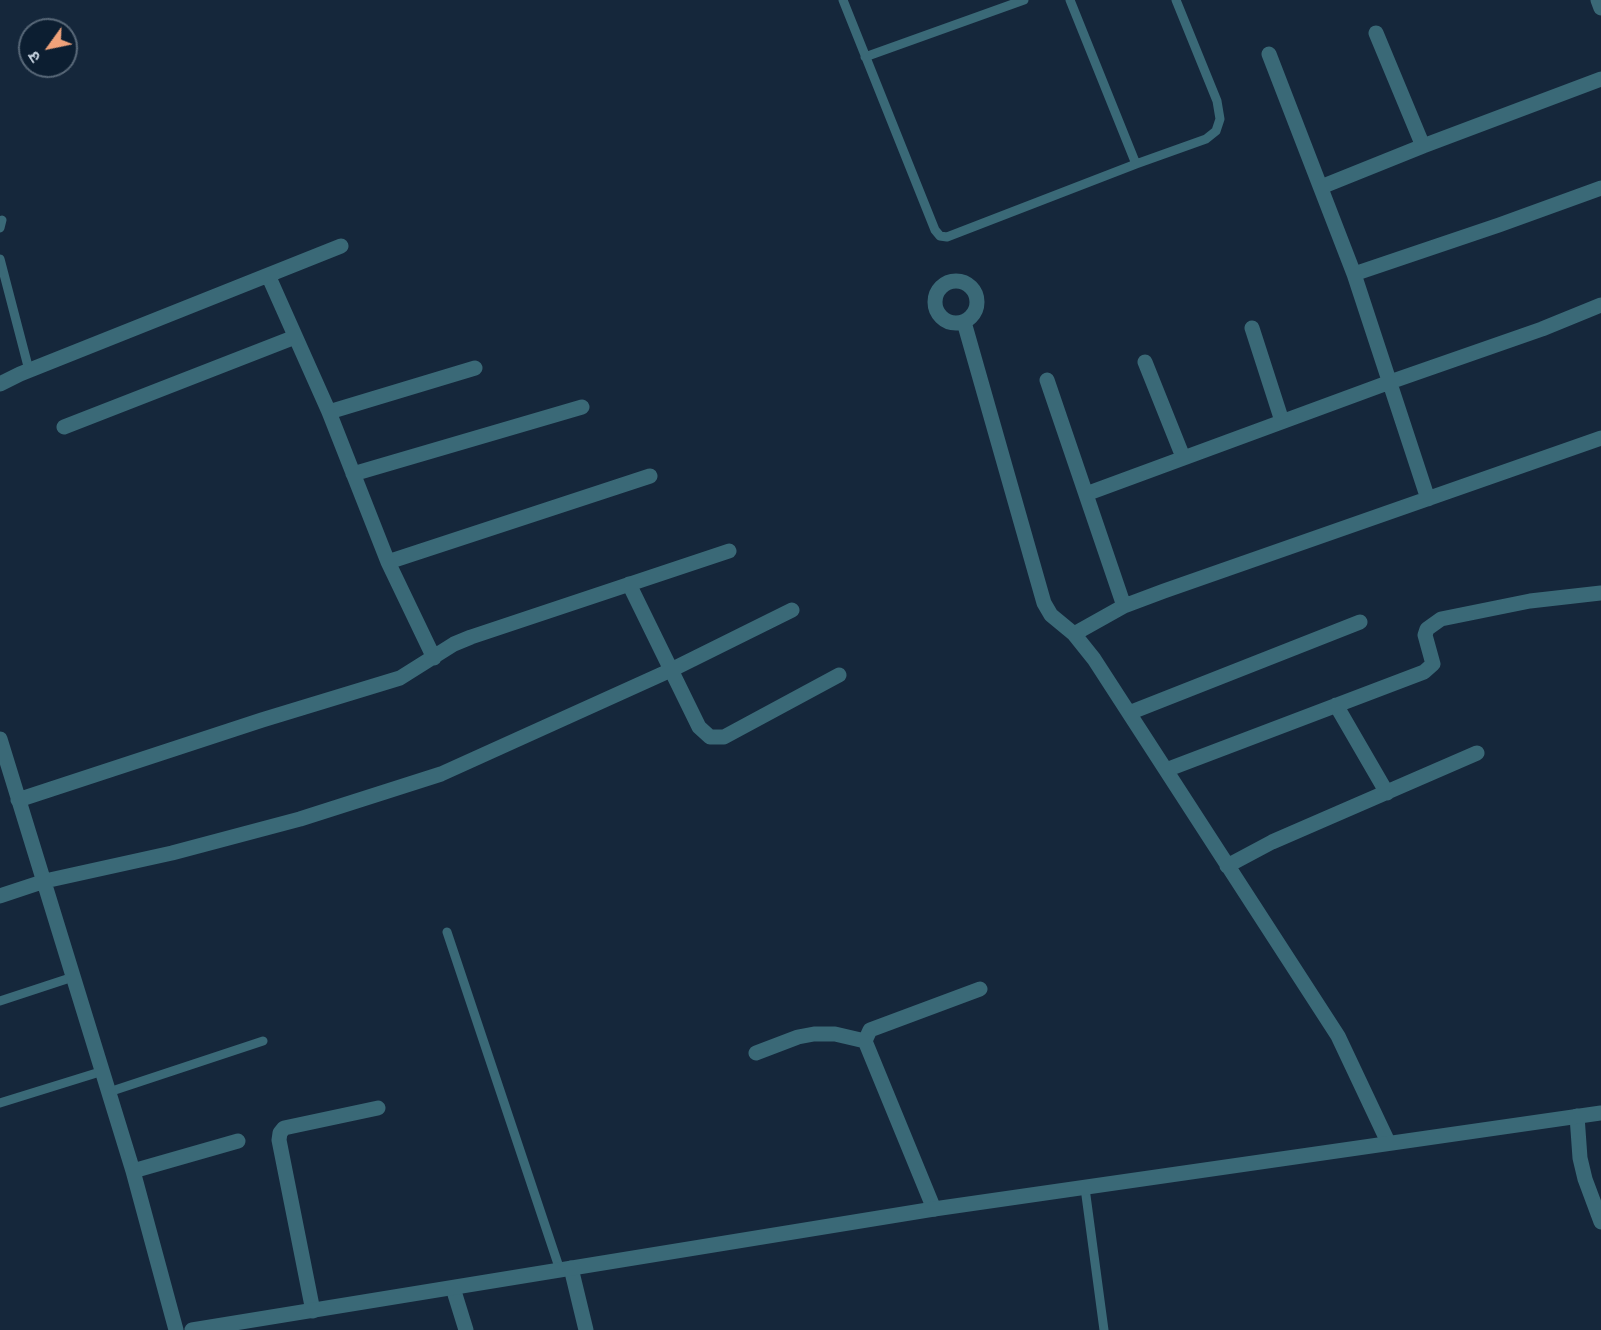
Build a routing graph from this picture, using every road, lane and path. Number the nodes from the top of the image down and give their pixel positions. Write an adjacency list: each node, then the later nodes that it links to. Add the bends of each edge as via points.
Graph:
1 (843, 0): 9 (lane)
2 (1024, 0): 9 (lane)
3 (1070, 0): 12 (lane)
4 (1176, 0): 12 (lane, via 1217,101 1220,119 1216,131 1206,139)
5 (1598, 0): 6 (street)
6 (1601, 8)
7 (1376, 33): 11 (street)
8 (1269, 54): 13 (street)
9 (866, 57): 12 (lane, via 940,236 954,236)
10 (1601, 79): 11 (street)
11 (1423, 146): 13 (street)
12 (1136, 164)
13 (1321, 187): 17 (street)
14 (1601, 188): 17 (street)
15 (341, 246): 18 (street)
16 (0, 258): 25 (lane)
17 (1354, 274): 27 (street)
18 (268, 275): 22 (street); 25 (street)
19 (1601, 305): 27 (street)
20 (964, 322): 46 (street, via 1044,603 1051,615)
21 (1252, 328): 31 (street)
22 (295, 337): 30 (street); 32 (street)
23 (1145, 362): 34 (street)
24 (475, 368): 30 (street)
25 (29, 370): 28 (street)
26 (1047, 380): 37 (street)
27 (1390, 382): 31 (street); 38 (street)
28 (0, 384)
29 (582, 406): 35 (street)
30 (329, 412): 35 (street)
31 (1281, 421): 34 (street)
32 (64, 428)
33 (1601, 438): 38 (street)
34 (1183, 457): 37 (street)
35 (353, 474): 40 (street)
36 (650, 476): 40 (street)
37 (1086, 494): 43 (street)
38 (1428, 499): 43 (street)
39 (729, 551): 41 (street)
40 (388, 562): 47 (street)
41 (629, 584): 47 (street, via 471,637); 48 (street)
42 (1601, 593): 50 (street, via 1530,601 1441,619 1425,635 1433,664 1430,668)
43 (1124, 606): 46 (street)
44 (792, 610): 48 (street)
45 (1360, 622): 51 (street)
46 (1074, 634): 51 (street)
47 (434, 658): 56 (street, via 400,678)
48 (671, 670): 49 (street, via 699,727 710,737 724,737); 58 (street, via 468,764 402,788 215,842)
49 (839, 675)
50 (1336, 705): 54 (street); 55 (street)
51 (1129, 713): 54 (street)
52 (0, 739): 56 (street)
53 (1477, 753): 55 (street)
54 (1166, 770): 57 (street)
55 (1387, 793): 57 (street, via 1272,842)
56 (18, 800): 58 (street)
57 (1227, 866): 74 (street, via 1338,1036)
58 (45, 881): 59 (street); 61 (street)
59 (0, 896)
60 (447, 932): 79 (lane)
61 (73, 977): 63 (lane); 67 (street)
62 (980, 989): 65 (street, via 870,1030)
63 (0, 1001)
64 (263, 1041): 68 (lane)
65 (865, 1041): 66 (street, via 814,1034); 77 (street)
66 (756, 1053)
67 (103, 1071): 68 (street); 69 (lane)
68 (110, 1092): 75 (street)
69 (0, 1103)
70 (378, 1108): 81 (street, via 280,1132)
71 (1601, 1113): 72 (street)
72 (1577, 1116): 74 (street); 78 (street, via 1584,1179)
73 (238, 1141): 75 (street)
74 (1388, 1142): 76 (street)
75 (133, 1171): 82 (street)
76 (1085, 1188): 77 (street); 86 (lane)
77 (934, 1209): 79 (street)
78 (1601, 1222)
79 (565, 1269): 80 (street); 85 (street)
80 (453, 1288): 81 (street); 84 (street)
81 (313, 1311): 83 (street)
82 (176, 1330)
83 (192, 1330)
84 (466, 1330)
85 (586, 1330)
86 (1104, 1330)

